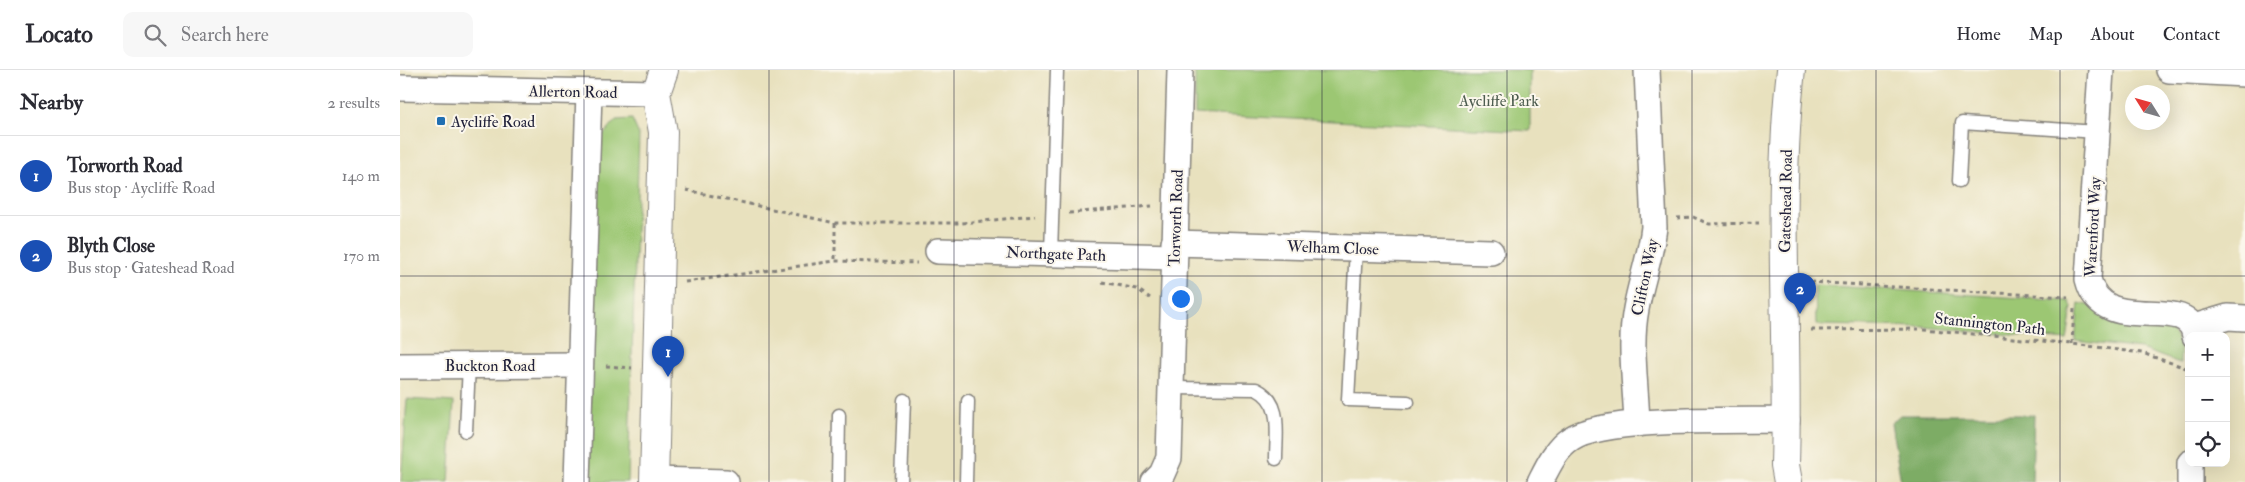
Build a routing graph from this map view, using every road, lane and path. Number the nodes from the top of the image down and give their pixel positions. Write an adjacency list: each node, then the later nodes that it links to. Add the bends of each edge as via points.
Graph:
1 (1057, 70): 15 (lane)
2 (1180, 70): 14 (street, Torworth Road)
3 (1647, 70): 16 (street, Clifton Way)
4 (1792, 70): 17 (street, Gateshead Road, via 1786,113)
5 (2101, 70): 11 (street, Warenford Way)
6 (2170, 70): 7 (street)
7 (2245, 74)
8 (660, 82): 10 (street, Allerton Road); 13 (street)
9 (400, 88): 10 (street, Allerton Road)
10 (589, 92): 35 (street)
11 (2097, 132): 12 (lane, via 1962,123); 28 (street, Warenford Way, via 2088,279)
12 (1959, 181)
13 (662, 184): 18 (path); 27 (street)
14 (1176, 204): 15 (path); 20 (street, Torworth Road)
15 (1052, 215): 18 (path, via 962,223); 22 (lane)
16 (1654, 220): 17 (path, via 1693,217 1709,224); 45 (street, Clifton Way, via 1652,247 1634,330)
17 (1785, 222): 25 (street, Gateshead Road)
18 (835, 224): 24 (path)
19 (1356, 248): 20 (street, Welham Close); 21 (street, Welham Close); 42 (lane, via 1348,400)
20 (1174, 250): 22 (street, Northgate Path); 29 (street, Torworth Road)
21 (1491, 252)
22 (1051, 253): 23 (street, Northgate Path)
23 (930, 257): 24 (path)
24 (835, 261): 27 (path)
25 (1785, 280): 28 (path, Stannington Path); 31 (street, Gateshead Road)
26 (1098, 281): 29 (path, via 1137,289)
27 (658, 286): 38 (street)
28 (2083, 295): 32 (street, Warenford Way, via 2123,312 2185,318); 33 (path)
29 (1172, 314): 39 (street, Torworth Road)
30 (2245, 318): 32 (street, via 2228,317)
31 (1785, 330): 33 (path, Stannington Path, via 1924,329); 44 (street, Gateshead Road)
32 (2194, 332)
33 (2072, 344): 37 (path, Stannington Path, via 2142,353)
34 (469, 364): 35 (street, Buckton Road); 36 (street, Buckton Road); 46 (lane)
35 (580, 365): 38 (path); 50 (street)
36 (400, 366)
37 (2185, 368)
38 (657, 369): 49 (street)
39 (1171, 388): 47 (lane, via 1256,389 1268,395 1275,410); 55 (street, Torworth Road, via 1169,458 1162,474)
40 (904, 400): 53 (lane)
41 (968, 401): 54 (lane)
42 (1408, 402)
43 (839, 415): 52 (lane)
44 (1787, 420): 45 (street); 57 (street, Gateshead Road)
45 (1637, 424): 56 (street, via 1591,430 1570,439 1550,462)
46 (466, 431)
47 (1276, 459)
48 (2190, 467): 58 (street)
49 (654, 481): 51 (street)
50 (577, 482)
51 (726, 482)
52 (838, 482)
53 (901, 482)
54 (966, 482)
55 (1154, 482)
56 (1540, 482)
57 (1788, 482)
58 (2190, 482)

